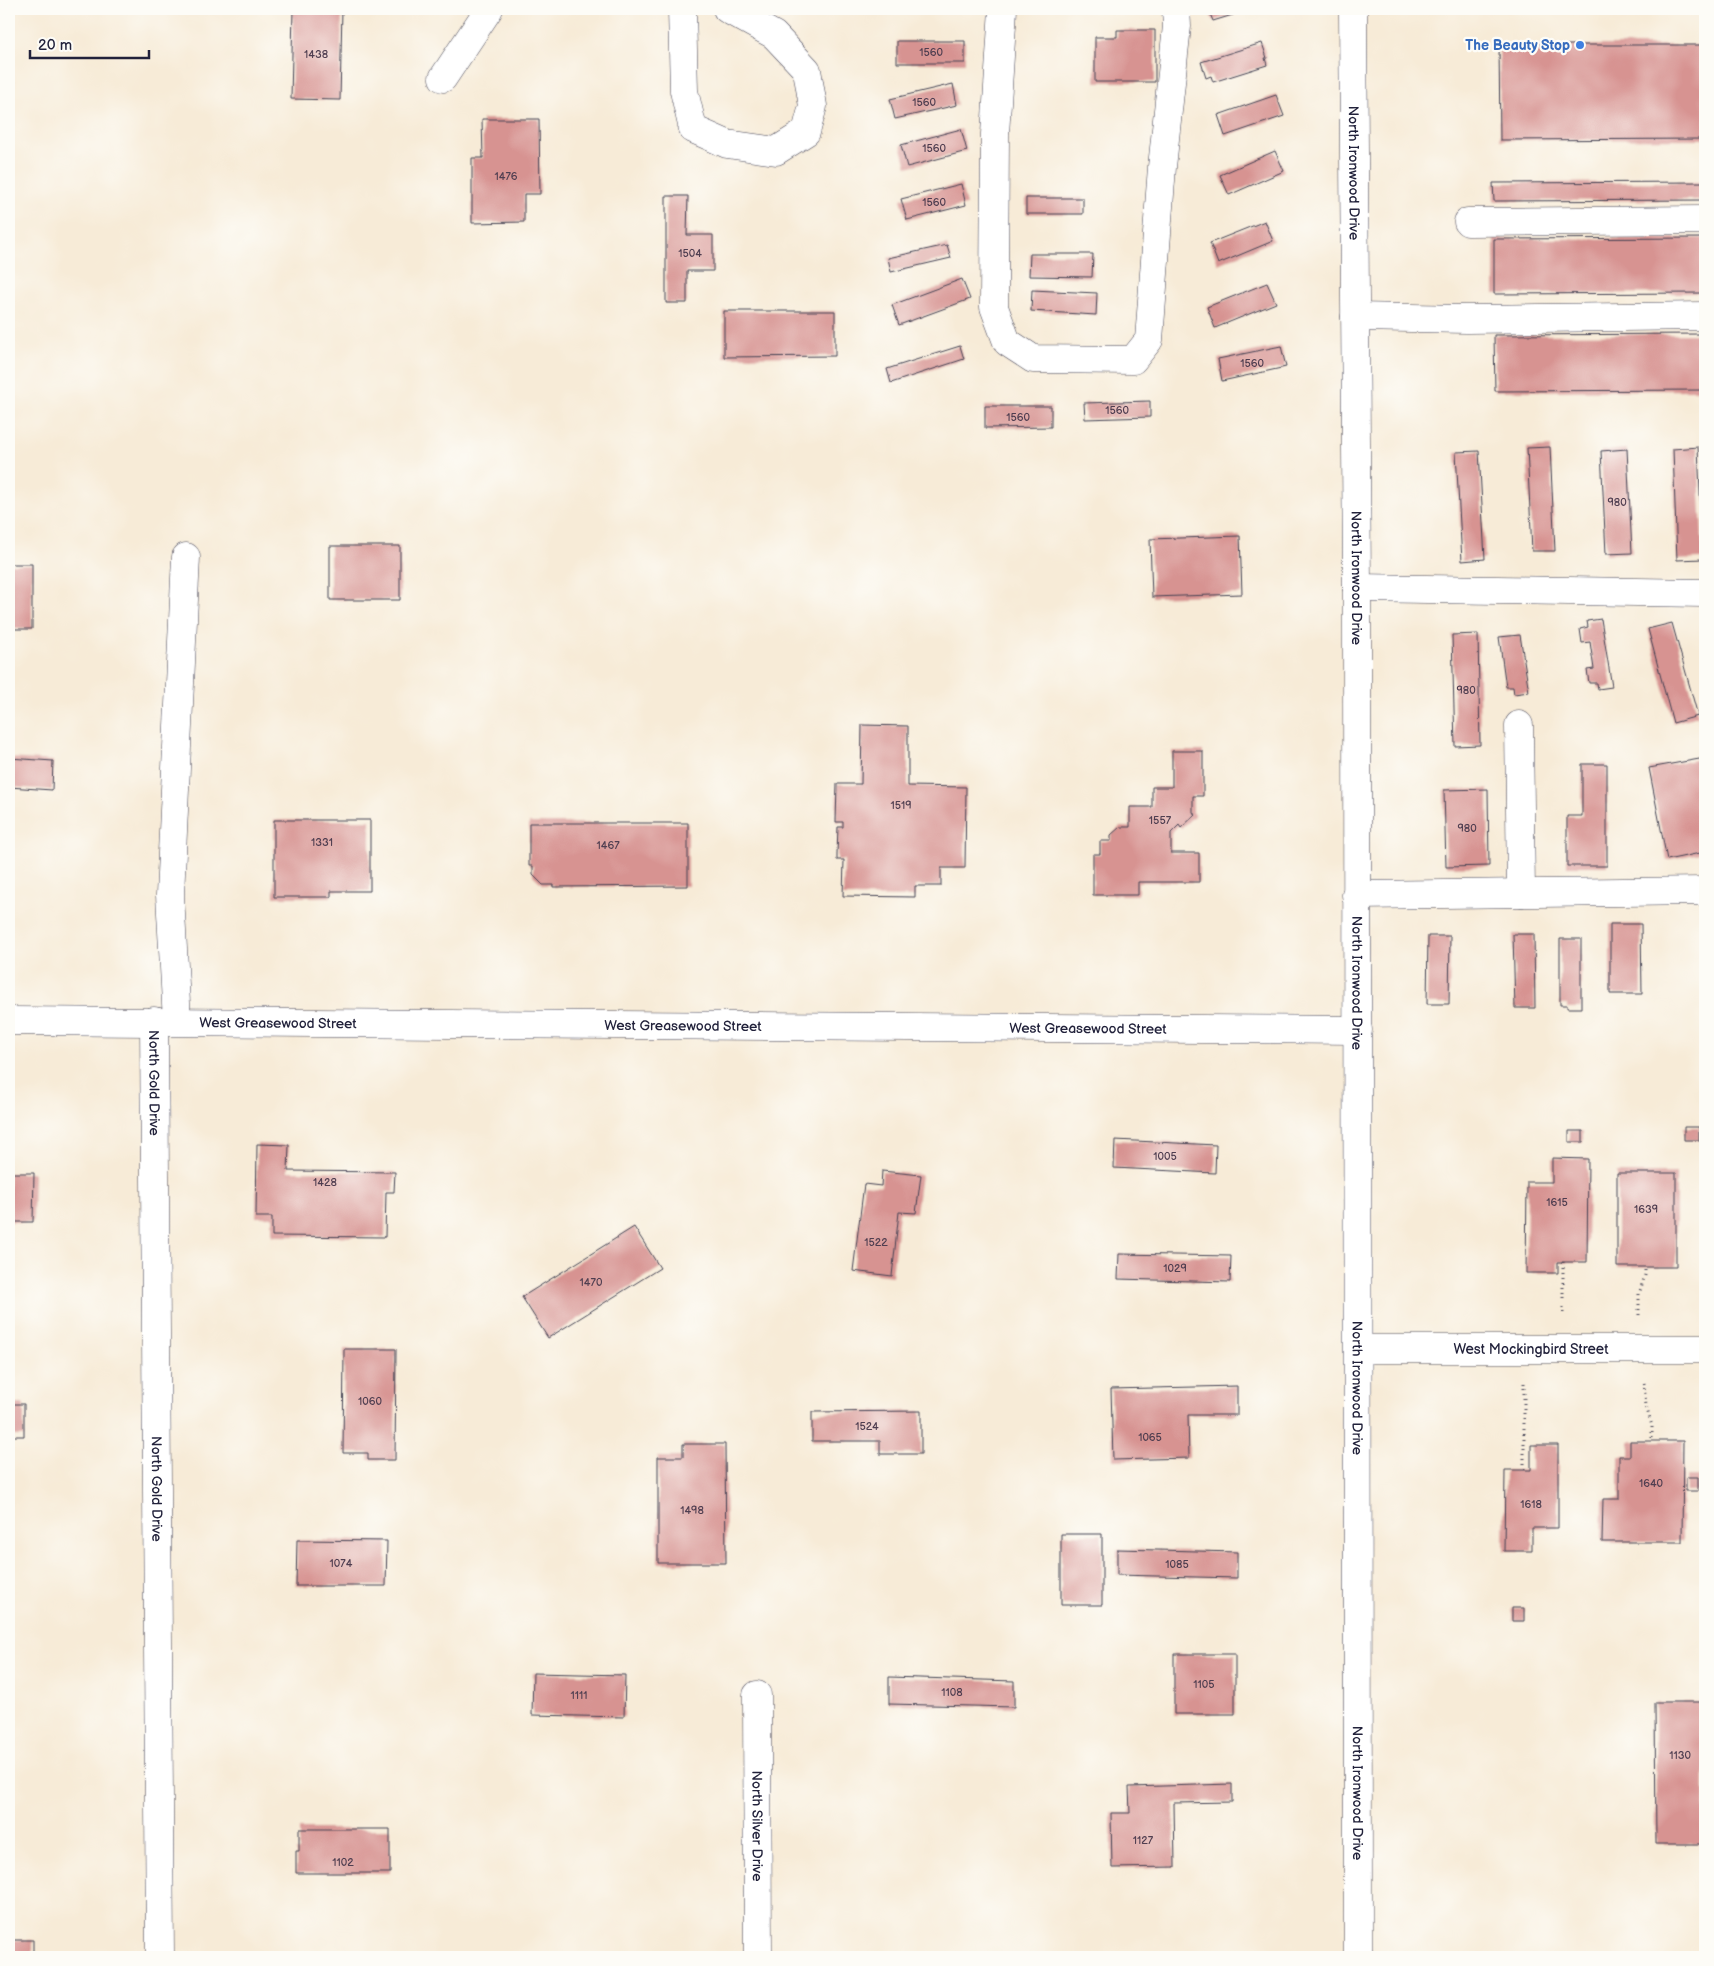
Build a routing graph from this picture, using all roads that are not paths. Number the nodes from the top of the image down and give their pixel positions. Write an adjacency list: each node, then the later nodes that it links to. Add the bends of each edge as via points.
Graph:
1 (490, 9): 7 (street)
2 (682, 9): 3 (street, via 684,92 694,129 727,144 776,151 806,132 813,106 807,70 774,35)
3 (727, 9)
4 (1003, 9): 5 (street, via 994,134 994,307 1007,342 1033,359 1133,360 1150,340)
5 (1176, 9)
6 (1353, 9): 10 (street, North Ironwood Drive)
7 (443, 78)
8 (1705, 220): 9 (street)
9 (1468, 222)
10 (1355, 316): 11 (street); 13 (street, North Ironwood Drive)
11 (1705, 316)
12 (186, 557): 20 (street, North Gold Drive)
13 (1357, 588): 14 (street); 18 (street, North Ironwood Drive)
14 (1705, 593)
15 (1519, 725): 17 (street)
16 (1705, 891): 17 (street)
17 (1521, 893): 18 (street)
18 (1356, 895): 21 (street, North Ironwood Drive)
19 (9, 1021): 20 (street, West Greasewood Street)
20 (166, 1021): 21 (street, West Greasewood Street); 25 (street, North Gold Drive)
21 (1358, 1030): 22 (street, North Ironwood Drive)
22 (1359, 1350): 23 (street, West Mockingbird Street); 27 (street, North Ironwood Drive)
23 (1705, 1350)
24 (757, 1695): 26 (street, North Silver Drive)
25 (160, 1957)
26 (758, 1957)
27 (1358, 1957)

